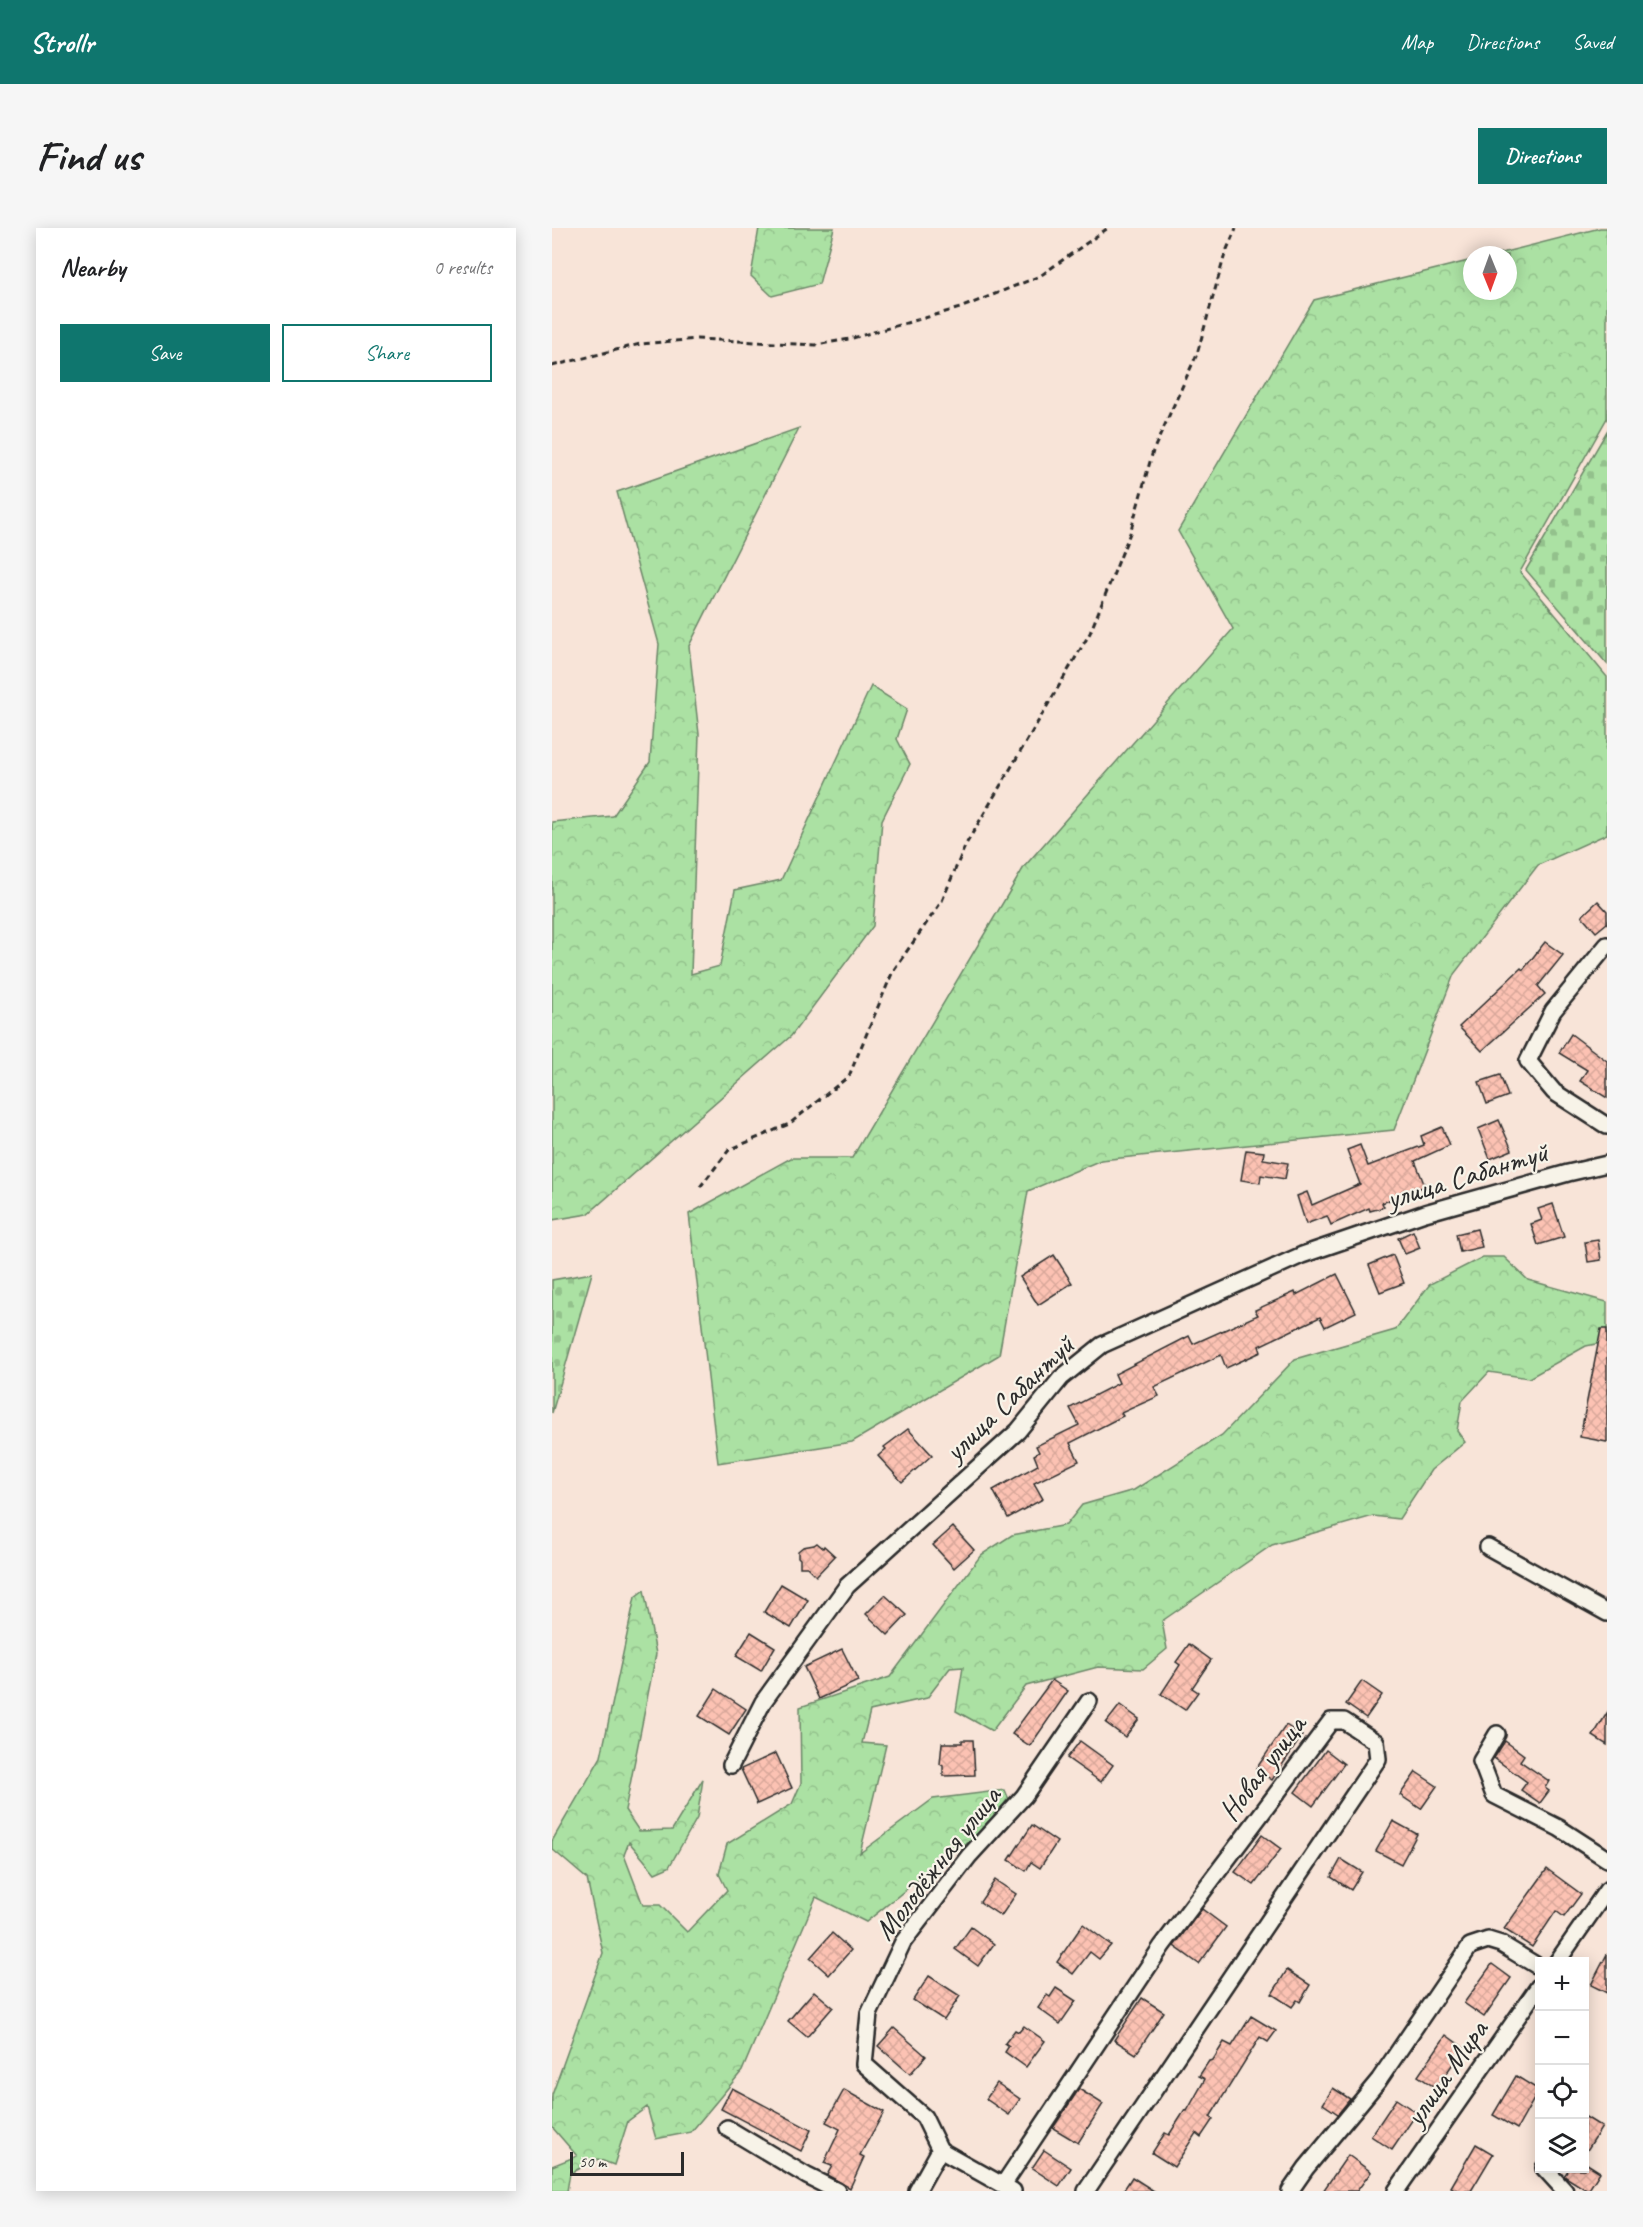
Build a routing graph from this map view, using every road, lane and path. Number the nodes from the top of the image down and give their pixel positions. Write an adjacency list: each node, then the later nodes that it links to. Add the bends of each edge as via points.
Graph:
1 (1108, 228): 3 (path, via 1040,276 960,308 849,339 816,345 698,339 640,344)
2 (1236, 228): 7 (path, via 1197,354 1153,451 1130,532 1090,633 965,846 942,901 893,971 849,1076 789,1124 729,1150)
3 (552, 366)
4 (1607, 945): 5 (street, улица Сабантуй, via 1552,1011 1528,1061 1554,1092)
5 (1607, 1126)
6 (1607, 1164): 12 (street, улица Сабантуй, via 1425,1213 1302,1255 1102,1345 1061,1378 1018,1431 847,1586 763,1702)
7 (700, 1187)
8 (1488, 1546): 9 (street)
9 (1607, 1613)
10 (1089, 1701): 19 (street, Молодёжная улица, via 1024,1796 969,1856 903,1942 869,2014 864,2064 924,2117)
11 (1497, 1734): 13 (street, via 1481,1761 1494,1795 1559,1828)
12 (731, 1765)
13 (1607, 1860)
14 (1607, 1890): 15 (street)
15 (1560, 1957)
16 (1535, 1965): 25 (street, via 1488,1940 1470,1946 1379,2080)
17 (1535, 1992): 26 (street, улица Мира)
18 (727, 2128): 22 (street)
19 (940, 2150): 21 (street); 23 (street)
20 (1548, 2173): 27 (street)
21 (1008, 2188): 24 (street, Новая улица, via 1162,1947 1331,1721 1344,1721 1376,1742 1378,1759)
22 (837, 2191)
23 (917, 2191)
24 (1086, 2191)
25 (1290, 2191)
26 (1396, 2191)
27 (1565, 2191)

